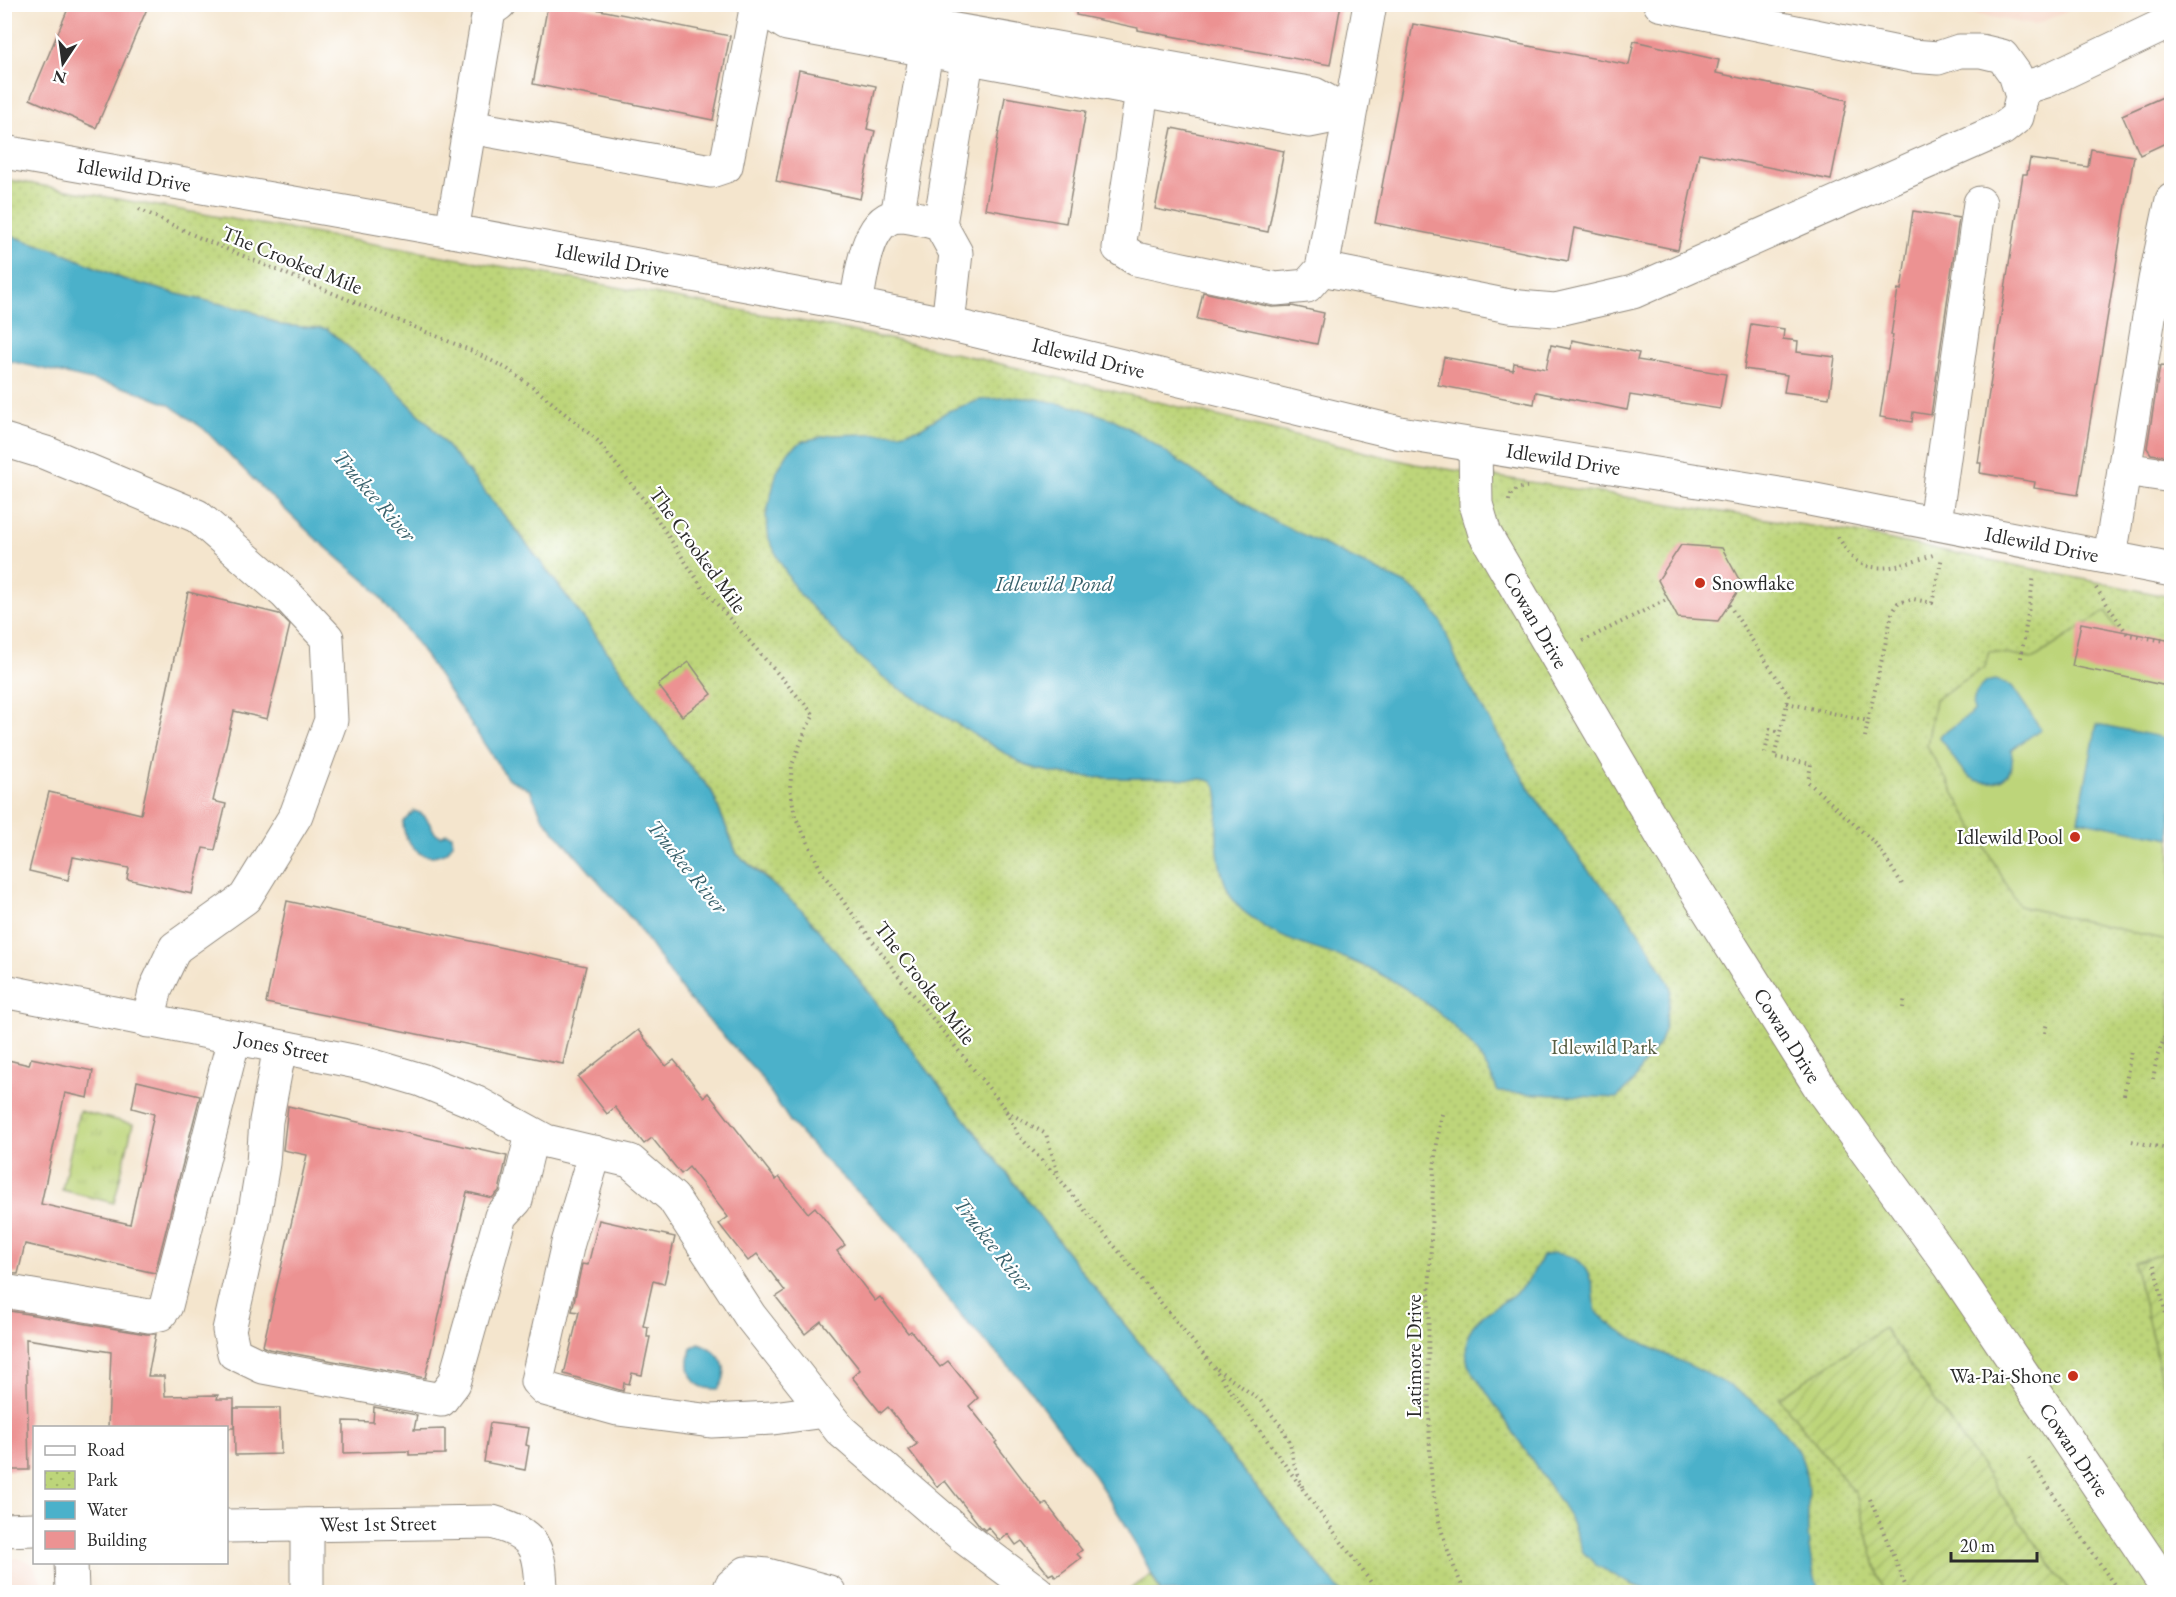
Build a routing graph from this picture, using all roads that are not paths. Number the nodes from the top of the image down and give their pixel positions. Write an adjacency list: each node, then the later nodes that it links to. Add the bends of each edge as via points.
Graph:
1 (499, 4): 13 (street, via 489,11)
2 (763, 4): 6 (street)
3 (810, 4): 8 (street)
4 (1370, 4): 12 (street)
5 (1660, 4): 10 (street, via 1912,56 1938,58 1959,51 1992,53 2002,56)
6 (757, 5): 8 (street, via 787,24); 13 (street, via 726,166 711,171)
7 (2172, 21): 10 (street, via 2046,81)
8 (929, 38): 9 (street); 17 (street)
9 (969, 45): 11 (street); 12 (street, via 1314,94); 18 (street)
10 (2020, 89): 20 (street, via 2017,117 2002,129 1633,292 1555,310 1509,306)
11 (1142, 91): 12 (street, via 1309,121); 20 (street, via 1119,248 1136,258 1276,289 1307,286)
12 (1349, 113): 20 (street)
13 (470, 127): 19 (street)
14 (4, 152): 19 (street, Idlewild Drive)
15 (2172, 200): 25 (street)
16 (1980, 203): 27 (street)
17 (897, 216): 18 (street); 21 (street, via 882,221 866,249)
18 (940, 224): 22 (street, via 956,253)
19 (452, 231): 21 (street, Idlewild Drive)
20 (1322, 269)
21 (856, 305): 22 (street, Idlewild Drive)
22 (948, 324): 24 (street, Idlewild Drive, via 1350,422)
23 (4, 440): 31 (street, via 46,453 197,516 285,593 327,638 331,720 296,815 245,898 175,948 156,988)
24 (1474, 446): 27 (street, Idlewild Drive); 49 (street, Cowan Drive, via 1476,504 1485,534 1665,841 1821,1089 1950,1266)
25 (2124, 469): 26 (street); 28 (street)
26 (2172, 477)
27 (1935, 522): 28 (street, Idlewild Drive)
28 (2110, 557): 29 (street, Idlewild Drive)
29 (2172, 570)
30 (4, 991): 31 (street, Jones Street)
31 (148, 1021): 32 (street, Jones Street)
32 (234, 1038): 33 (street, Jones Street); 36 (street, via 166,1306 160,1314 149,1316)
33 (280, 1047): 34 (street, Jones Street, via 367,1064 421,1080 477,1103); 34 (street, via 253,1223 228,1330 234,1353 264,1367 441,1400 454,1383 501,1216 516,1200)
34 (539, 1137): 35 (street, Jones Street)
35 (595, 1152): 37 (street, Jones Street, via 630,1161 673,1198 750,1316); 37 (street, via 568,1243 537,1380 546,1389 618,1409 711,1421)
36 (4, 1291)
37 (825, 1411): 48 (street, Jones Street, via 840,1430 965,1538)
38 (307, 1525): 39 (street, West 1st Street); 44 (street); 45 (street, West 1st Street, via 492,1522 510,1527 525,1535 539,1560)
39 (228, 1526)
40 (33, 1529): 41 (street)
41 (4, 1530)
42 (71, 1564): 43 (street)
43 (72, 1593)
44 (307, 1593)
45 (540, 1593)
46 (729, 1593): 47 (street, via 731,1586 746,1573)
47 (829, 1593)
48 (1037, 1593)
49 (2170, 1593)

